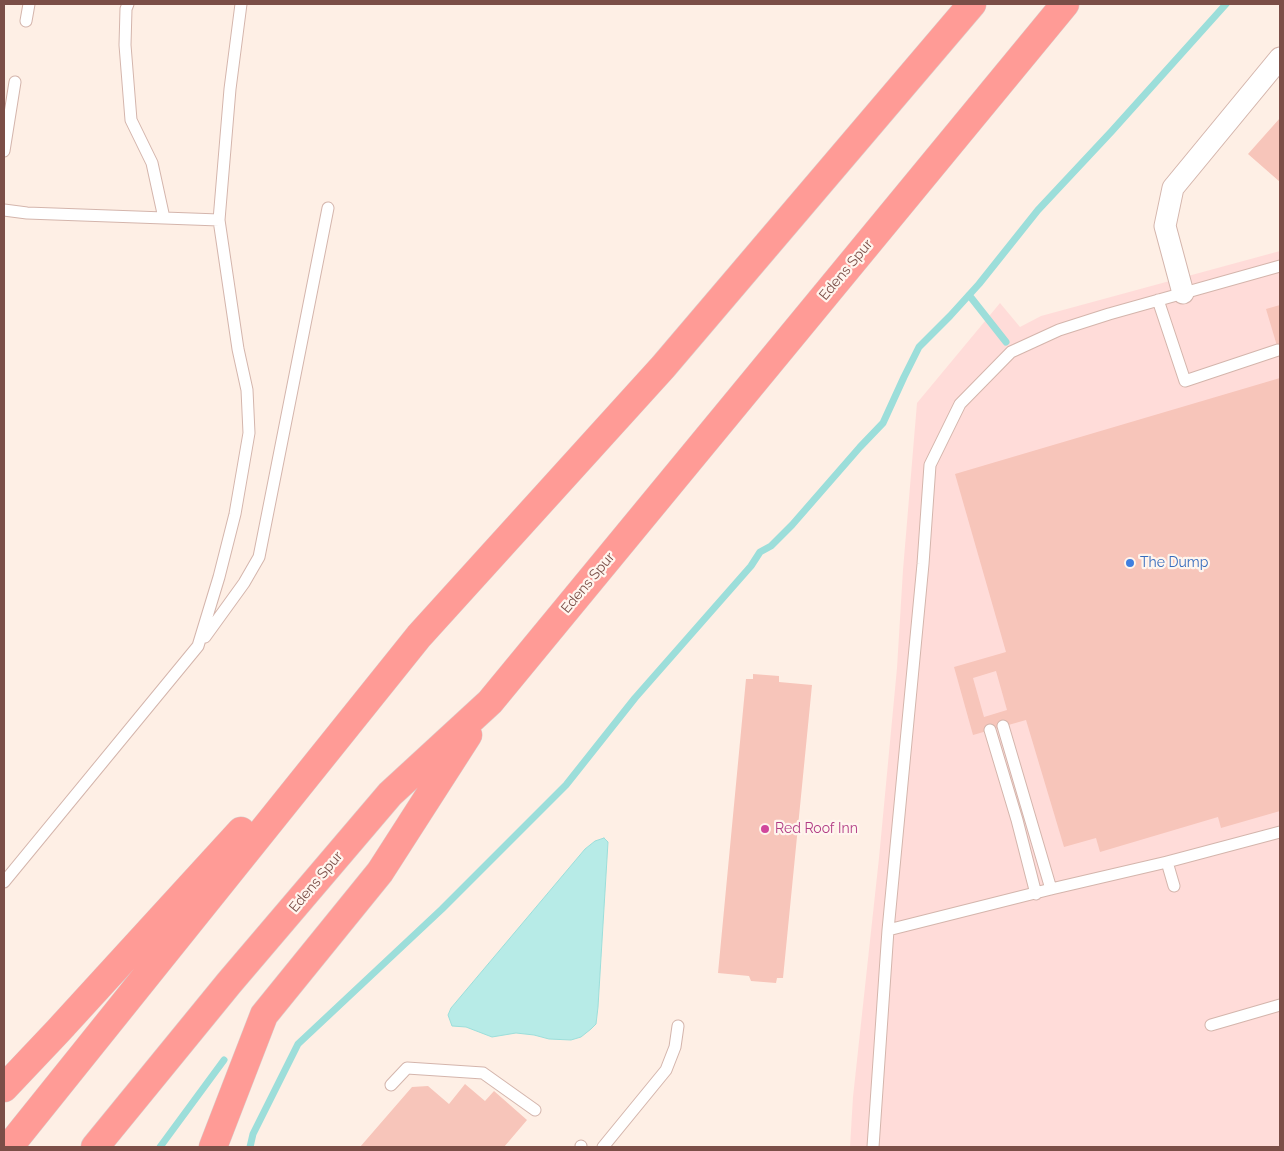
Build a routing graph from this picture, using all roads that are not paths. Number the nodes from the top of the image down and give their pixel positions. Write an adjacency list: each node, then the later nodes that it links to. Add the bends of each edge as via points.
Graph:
1 (29, 4): 6 (lane)
2 (128, 4): 12 (lane, via 125,45 131,120 152,163)
3 (241, 4): 13 (lane)
4 (972, 4): 18 (highway, via 663,367)
5 (1065, 4): 20 (highway, Edens Spur)
6 (26, 20)
7 (1280, 58): 15 (street, via 1172,188 1165,226)
8 (15, 82): 9 (lane)
9 (4, 151)
10 (328, 208): 19 (lane, via 259,557)
11 (4, 210): 12 (lane)
12 (164, 218): 13 (lane)
13 (219, 220): 19 (lane, via 247,390 249,433 235,514)
14 (1280, 266): 15 (lane)
15 (1183, 293): 16 (lane)
16 (1158, 300): 17 (lane, via 1185,381); 29 (lane, via 1059,330 1011,352 960,404 930,465)
17 (1278, 350)
18 (419, 636): 34 (highway); 36 (highway)
19 (198, 646): 25 (lane)
20 (490, 702): 37 (highway, Edens Spur, via 390,794); 38 (highway, via 380,872 264,1016)
21 (1003, 726): 27 (lane)
22 (990, 730): 28 (lane)
23 (1280, 832): 24 (lane)
24 (1167, 862): 26 (lane); 27 (lane)
25 (4, 882)
26 (1174, 886)
27 (1051, 889): 28 (lane)
28 (1036, 894): 29 (lane)
29 (888, 930): 40 (lane)
30 (1280, 1005): 31 (lane)
31 (1211, 1025)
32 (678, 1026): 39 (lane, via 675,1047 666,1070)
33 (391, 1085): 35 (lane, via 407,1068 483,1073)
34 (4, 1088)
35 (535, 1110)
36 (9, 1147)
37 (95, 1147)
38 (213, 1147)
39 (603, 1147)
40 (874, 1147)

